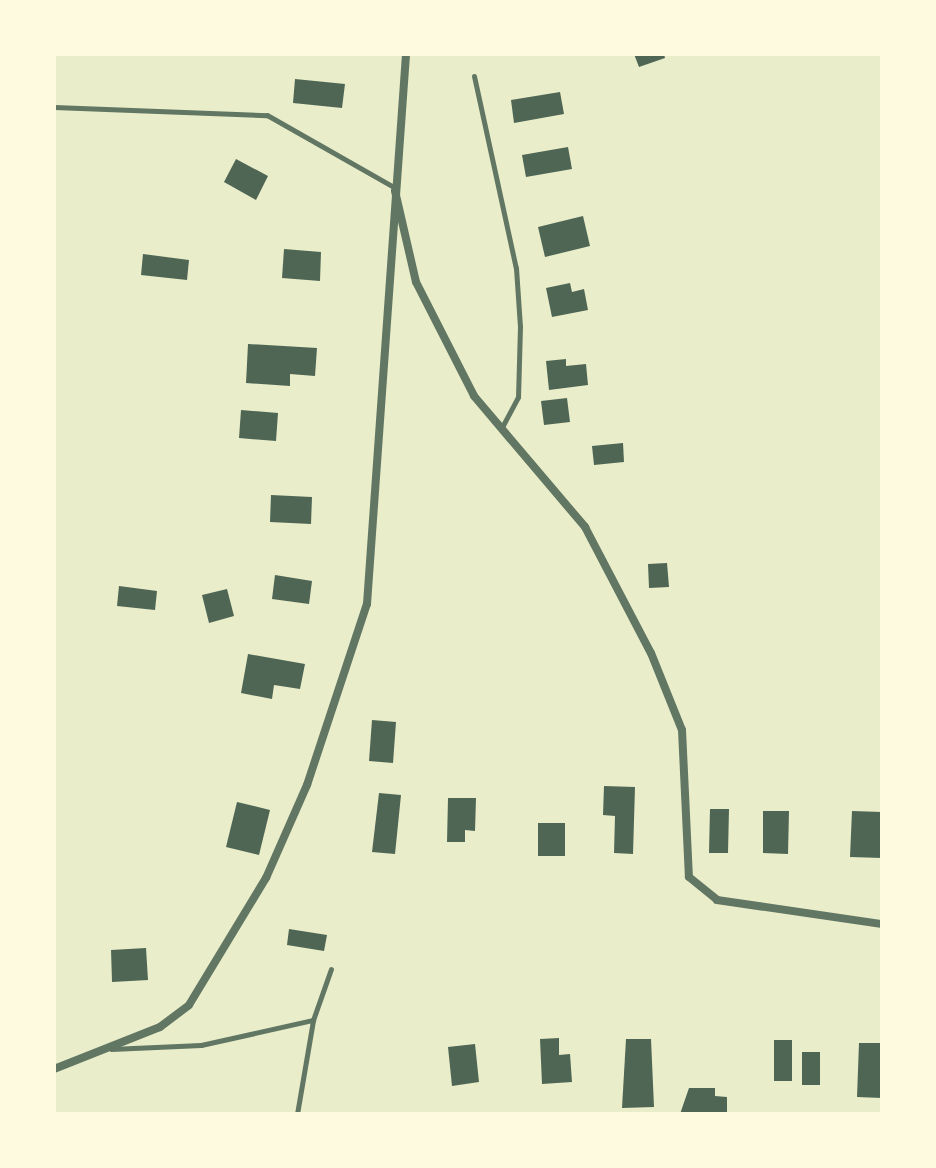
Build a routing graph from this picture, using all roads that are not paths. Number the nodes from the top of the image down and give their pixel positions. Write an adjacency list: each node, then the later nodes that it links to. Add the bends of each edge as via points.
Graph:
1 (406, 54): 4 (street)
2 (474, 76): 5 (lane, via 519,312 518,397)
3 (54, 107): 4 (lane, via 267,115)
4 (394, 187): 5 (street, via 425,302 474,396); 9 (street, via 371,575 352,652 289,834 214,969 170,1019)
5 (501, 430): 6 (street, via 585,527 656,666 682,730 689,877 717,900)
6 (882, 924)
7 (331, 969): 8 (lane)
8 (313, 1020): 9 (lane, via 201,1045); 11 (lane)
9 (106, 1048): 10 (street)
10 (54, 1069)
11 (297, 1114)

